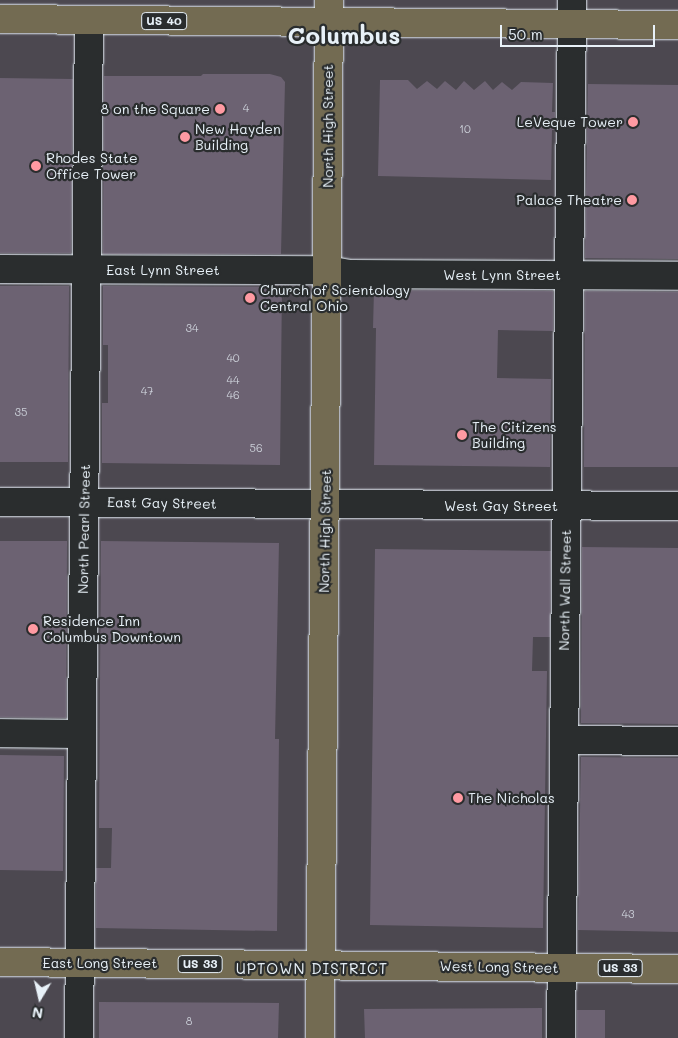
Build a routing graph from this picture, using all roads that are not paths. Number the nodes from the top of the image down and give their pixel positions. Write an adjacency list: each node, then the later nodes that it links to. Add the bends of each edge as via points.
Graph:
1 (572, 11): 2 (main road, US 40); 5 (main road, US 40); 9 (street, North Wall Street)
2 (329, 12): 4 (main road, US 40); 8 (main road, North High Street)
3 (0, 19): 4 (main road, US 40)
4 (89, 20): 7 (street, North Pearl Street)
5 (678, 25)
6 (0, 269): 7 (street, East Lynn Street)
7 (87, 270): 8 (street, East Lynn Street); 12 (street, North Pearl Street)
8 (327, 270): 9 (street, West Lynn Street, via 350,274); 13 (main road, North High Street)
9 (569, 276): 10 (street, West Lynn Street); 14 (street, North Wall Street)
10 (678, 276)
11 (0, 502): 12 (street, East Gay Street)
12 (84, 503): 13 (street, East Gay Street); 17 (street, North Pearl Street)
13 (325, 505): 14 (street, West Gay Street); 22 (main road, North High Street)
14 (566, 506): 15 (street, West Gay Street); 18 (street, North Wall Street)
15 (678, 506)
16 (0, 733): 17 (street)
17 (82, 734): 21 (street, North Pearl Street)
18 (564, 740): 19 (street); 23 (street, North Wall Street)
19 (678, 741)
20 (0, 962): 21 (main road, East Long Street / US 33)
21 (80, 963): 22 (main road, East Long Street / US 33); 25 (street, North Pearl Street)
22 (321, 965): 23 (main road, West Long Street / US 33); 26 (main road, North High Street)
23 (562, 968): 24 (main road, West Long Street / US 33); 27 (street, North Wall Street)
24 (678, 969)
25 (79, 1038)
26 (320, 1038)
27 (561, 1038)

